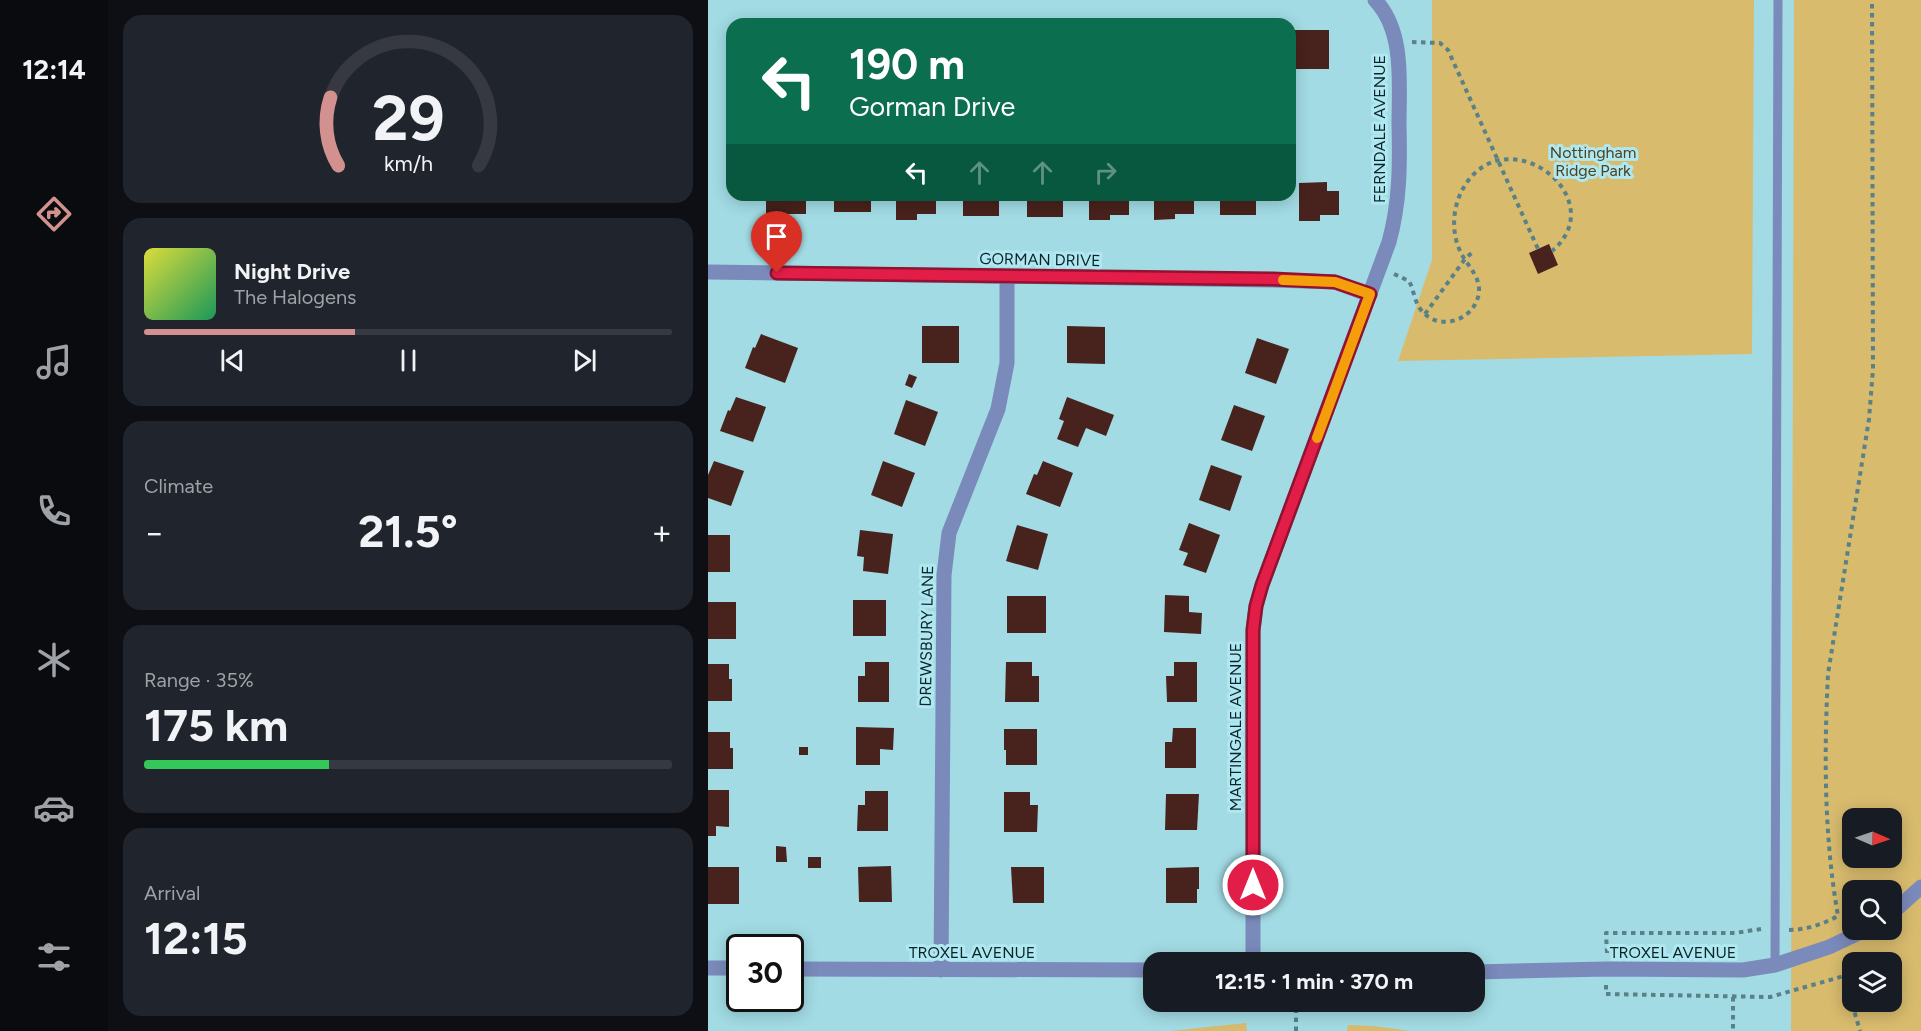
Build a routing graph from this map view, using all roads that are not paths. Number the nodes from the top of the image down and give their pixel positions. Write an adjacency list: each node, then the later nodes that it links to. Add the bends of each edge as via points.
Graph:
1 (1375, 0): 5 (street, FERNDALE AVENUE, via 1396,42 1399,64 1400,190 1396,219)
2 (1778, 0): 10 (lane)
3 (708, 272): 4 (street, GORMAN DRIVE)
4 (1007, 277): 5 (street, GORMAN DRIVE, via 1314,281 1335,282); 14 (street, DREWSBURY LANE, via 1006,363 998,409 949,533 944,575)
5 (1370, 294): 9 (street, MARTINGALE AVENUE, via 1256,606)
6 (1921, 887): 7 (street)
7 (1902, 904)
8 (1843, 940): 10 (street, TROXEL AVENUE)
9 (1253, 952)
10 (1775, 965): 16 (street, TROXEL AVENUE, via 1743,970)
11 (708, 968): 12 (street)
12 (726, 968)
13 (804, 969): 14 (street, TROXEL AVENUE)
14 (941, 970): 15 (street, TROXEL AVENUE)
15 (1143, 970)
16 (1485, 972)

